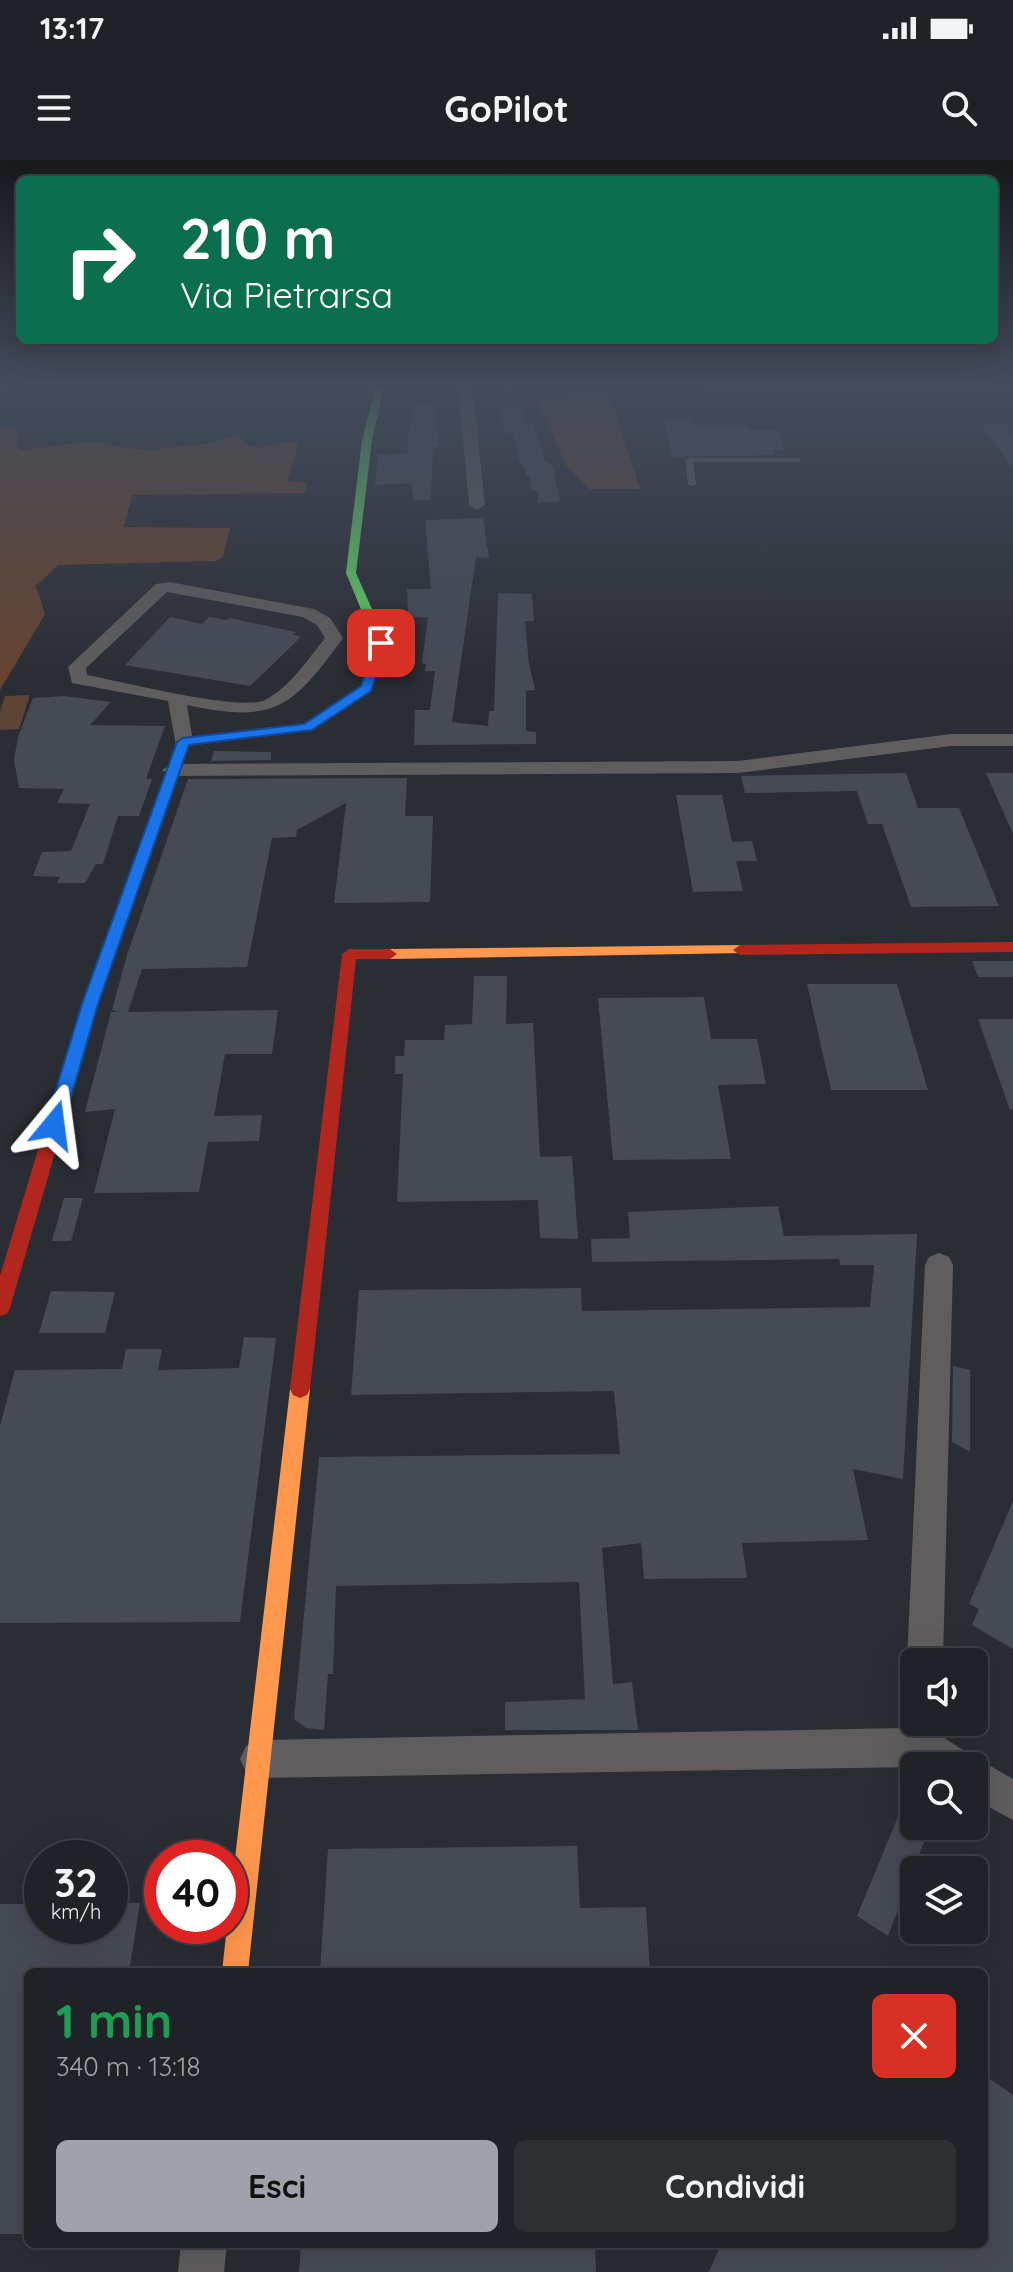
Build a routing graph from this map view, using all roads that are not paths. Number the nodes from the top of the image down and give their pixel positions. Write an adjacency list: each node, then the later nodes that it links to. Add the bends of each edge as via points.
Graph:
1 (362, 485): 6 (street, via 351,573 381,643 367,688 308,727)
2 (475, 485): 3 (street)
3 (477, 505)
4 (177, 697): 4 (street, via 79,679 77,667 162,588 308,613 324,622 334,638 294,685 268,705 247,708); 6 (street)
5 (1013, 740): 7 (street, via 951,740 738,767)
6 (183, 742): 7 (street)
7 (172, 770): 10 (street, via 90,1004)
8 (1013, 947): 15 (street, via 349,954)
9 (939, 1265): 11 (street)
10 (0, 1308)
11 (925, 1648)
12 (900, 1735): 15 (street)
13 (925, 1736): 14 (street)
14 (941, 1752)
15 (259, 1759): 18 (street)
16 (988, 1786): 17 (street)
17 (1013, 1801)
18 (235, 1968)
19 (204, 2248): 20 (street)
20 (201, 2272)

